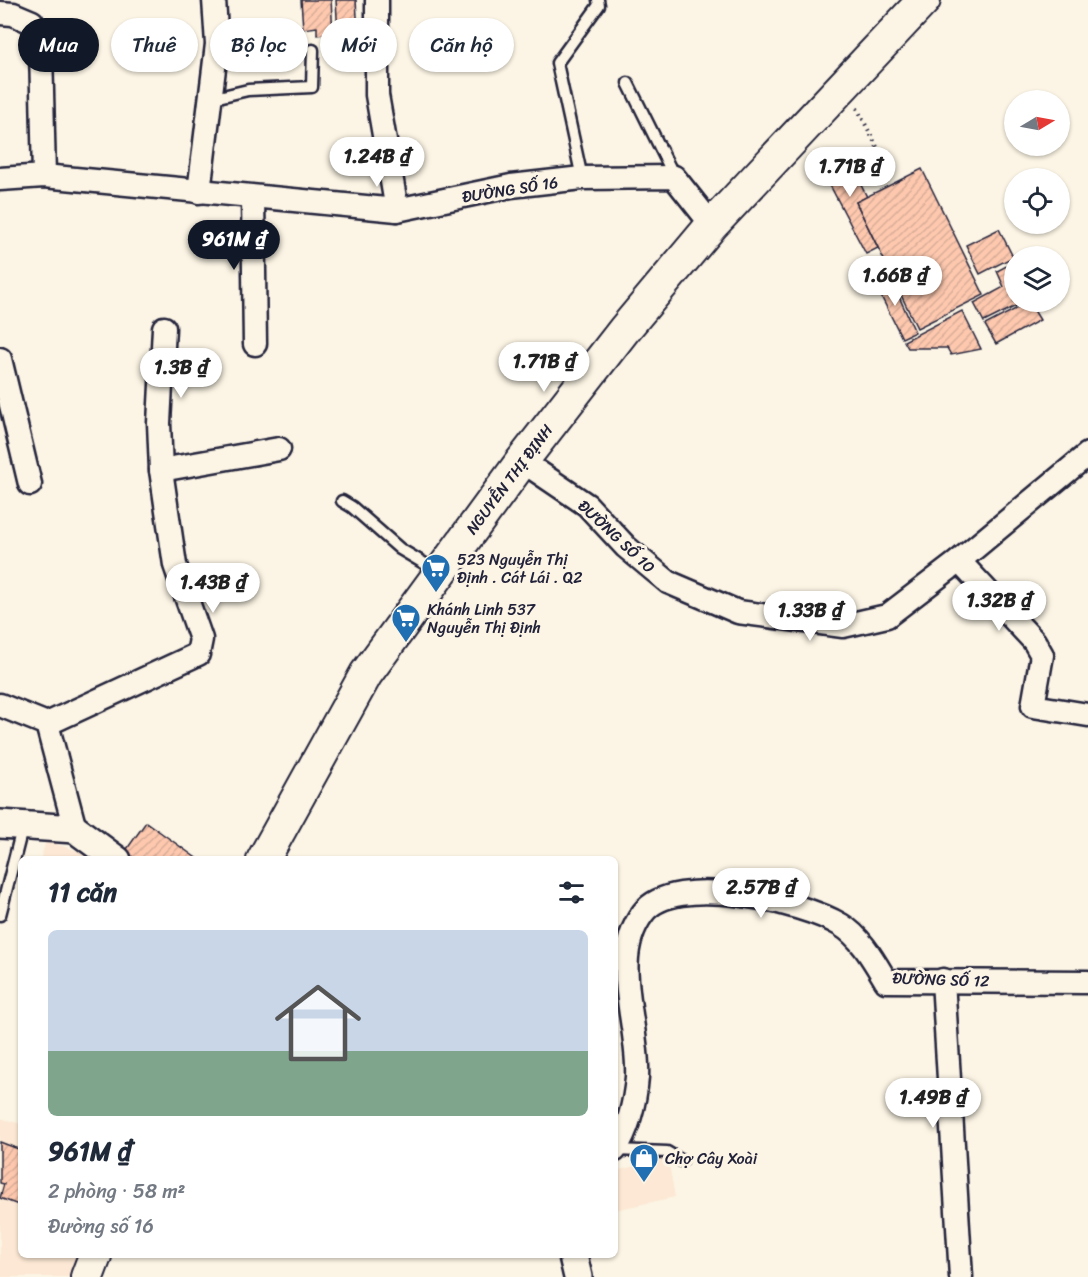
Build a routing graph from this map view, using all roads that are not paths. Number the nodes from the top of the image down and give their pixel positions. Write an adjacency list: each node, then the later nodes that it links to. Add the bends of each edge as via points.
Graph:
1 (214, 0): 8 (street, via 217,45)
2 (377, 0): 15 (street, via 377,95)
3 (598, 0): 12 (lane, via 600,5 556,63)
4 (924, 0): 16 (main road, NGUYỄN THỊ ĐỊNH)
5 (0, 13): 9 (street, via 33,22 41,49)
6 (313, 50): 8 (lane, via 312,87 248,90)
7 (628, 82): 10 (lane)
8 (210, 99): 13 (street)
9 (44, 176): 11 (street, ĐƯỜNG SỐ 16); 13 (street, ĐƯỜNG SỐ 16)
10 (674, 177): 12 (street, ĐƯỜNG SỐ 16); 16 (street)
11 (0, 178)
12 (582, 178): 15 (street, ĐƯỜNG SỐ 16, via 511,186)
13 (199, 192): 14 (street, ĐƯỜNG SỐ 16)
14 (253, 197): 15 (street, ĐƯỜNG SỐ 16); 18 (street)
15 (397, 210)
16 (712, 225): 22 (main road, NGUYỄN THỊ ĐỊNH)
17 (164, 328): 23 (street)
18 (255, 344)
19 (0, 359): 24 (street)
20 (279, 449): 23 (street)
21 (1088, 454): 26 (street, ĐƯỜNG SỐ 10)
22 (522, 461): 26 (street, ĐƯỜNG SỐ 10, via 587,505 668,582 738,612 843,626 887,616); 27 (main road, NGUYỄN THỊ ĐỊNH)
23 (161, 470): 30 (street, via 175,565 201,639 198,654)
24 (30, 484)
25 (342, 501): 27 (lane, via 400,549)
26 (960, 561): 29 (street, via 1034,641 1042,655 1033,706)
27 (440, 573): 34 (main road, NGUYỄN THỊ ĐỊNH, via 366,674)
28 (0, 705): 30 (street)
29 (1088, 715)
30 (47, 724): 32 (street)
31 (11, 824): 32 (street); 35 (lane)
32 (75, 829): 33 (street)
33 (112, 856)
34 (264, 856)
35 (0, 915)
36 (943, 980): 37 (street, ĐƯỜNG SỐ 12); 38 (street, ĐƯỜNG SỐ 12, via 886,981 869,951 841,925 784,903 694,891 654,902 637,923 628,951 637,1076 628,1120); 45 (street)
37 (1088, 982)
38 (618, 1143)
39 (618, 1150): 40 (lane, via 667,1152)
40 (682, 1161)
41 (94, 1258): 43 (main road)
42 (573, 1258): 44 (street)
43 (87, 1277)
44 (578, 1277)
45 (961, 1277)

